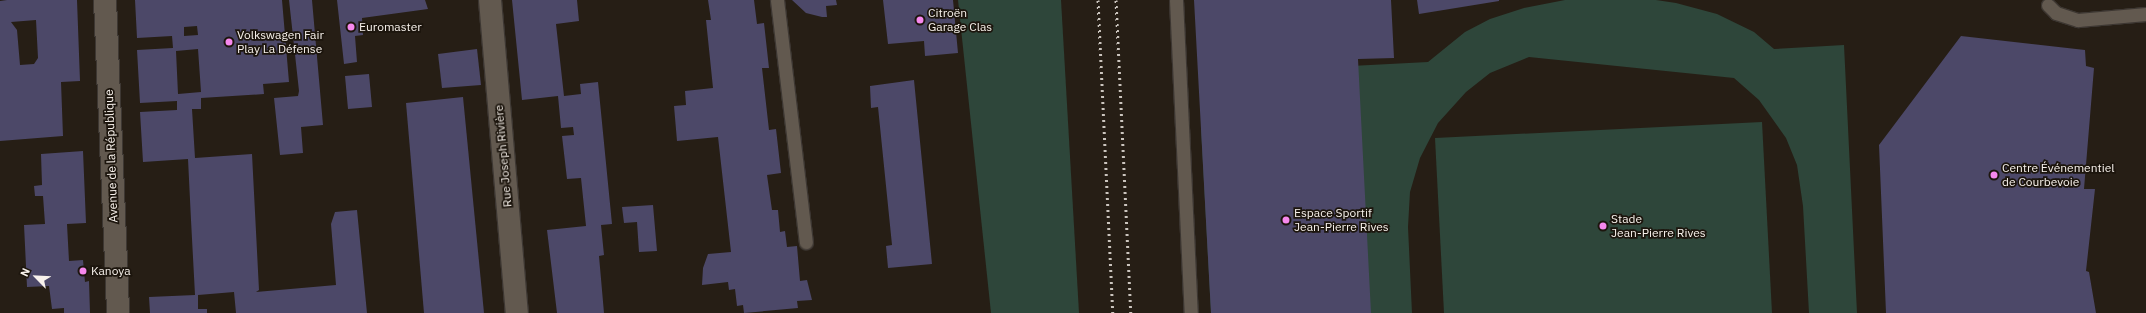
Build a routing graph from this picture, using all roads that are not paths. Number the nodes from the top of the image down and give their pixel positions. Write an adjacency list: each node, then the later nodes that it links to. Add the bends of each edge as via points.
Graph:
1 (105, 0): 8 (street, Avenue de la République)
2 (490, 0): 9 (street, Rue Joseph Rivière)
3 (777, 0): 7 (lane)
4 (1176, 0): 10 (lane)
5 (2048, 5): 6 (lane, via 2056,13 2078,20)
6 (2146, 14)
7 (806, 242)
8 (118, 313)
9 (517, 313)
10 (1191, 313)

